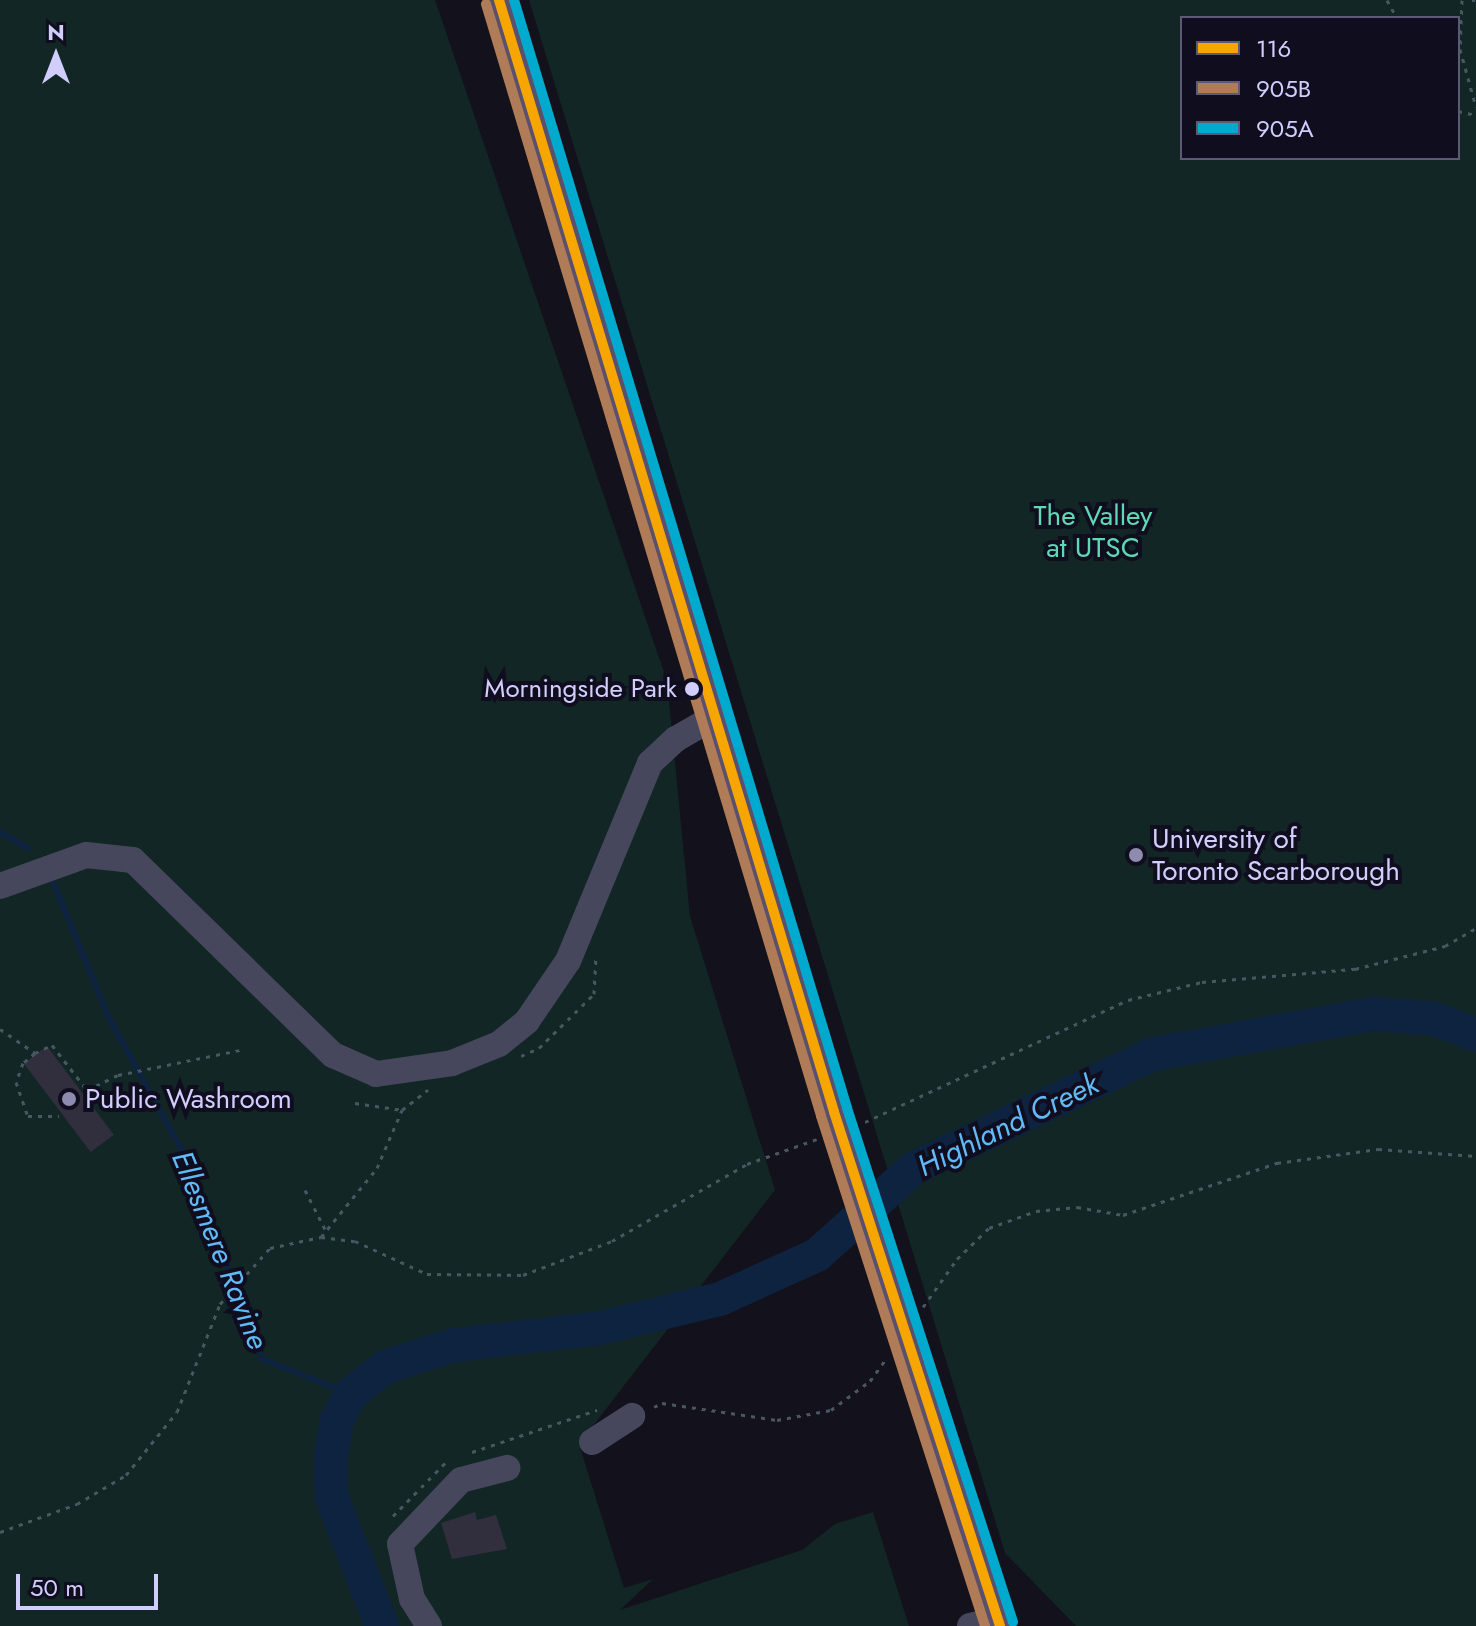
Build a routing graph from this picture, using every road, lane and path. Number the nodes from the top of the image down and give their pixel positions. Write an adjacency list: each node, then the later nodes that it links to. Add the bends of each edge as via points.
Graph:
1 (499, 0): 4 (main road)
2 (1462, 0): 3 (path, via 1460,49)
3 (1476, 107)
4 (716, 716): 5 (street, via 664,748 650,763 568,961 527,1021 499,1044 452,1063 376,1074 333,1055 133,860 86,855); 13 (main road)
5 (0, 886)
6 (1476, 928): 13 (path, via 1445,946 1355,969 1202,982 1128,1000)
7 (0, 1029): 9 (path)
8 (240, 1050): 9 (path, via 130,1073 87,1090 52,1045)
9 (35, 1053): 12 (path, via 23,1063 16,1082 21,1104 28,1116)
10 (355, 1103): 11 (path)
11 (402, 1110)
12 (59, 1116)
13 (839, 1124): 22 (path, via 747,1164 612,1241 523,1275 427,1274 355,1241 321,1237 278,1245 260,1255 220,1304 177,1412 126,1475 77,1504); 23 (main road, via 984,1572)
14 (1476, 1156): 17 (path, via 1378,1149 1277,1163 1123,1215 1077,1207 1036,1211 989,1228 957,1259)
15 (305, 1190): 16 (path)
16 (325, 1230)
17 (914, 1320)
18 (888, 1357): 19 (path, via 870,1381 831,1410 777,1420 662,1403)
19 (632, 1416): 20 (street)
20 (592, 1442)
21 (507, 1468): 24 (street, via 461,1480 400,1544 400,1564 412,1599)
22 (0, 1532)
23 (989, 1624)
24 (429, 1626)

